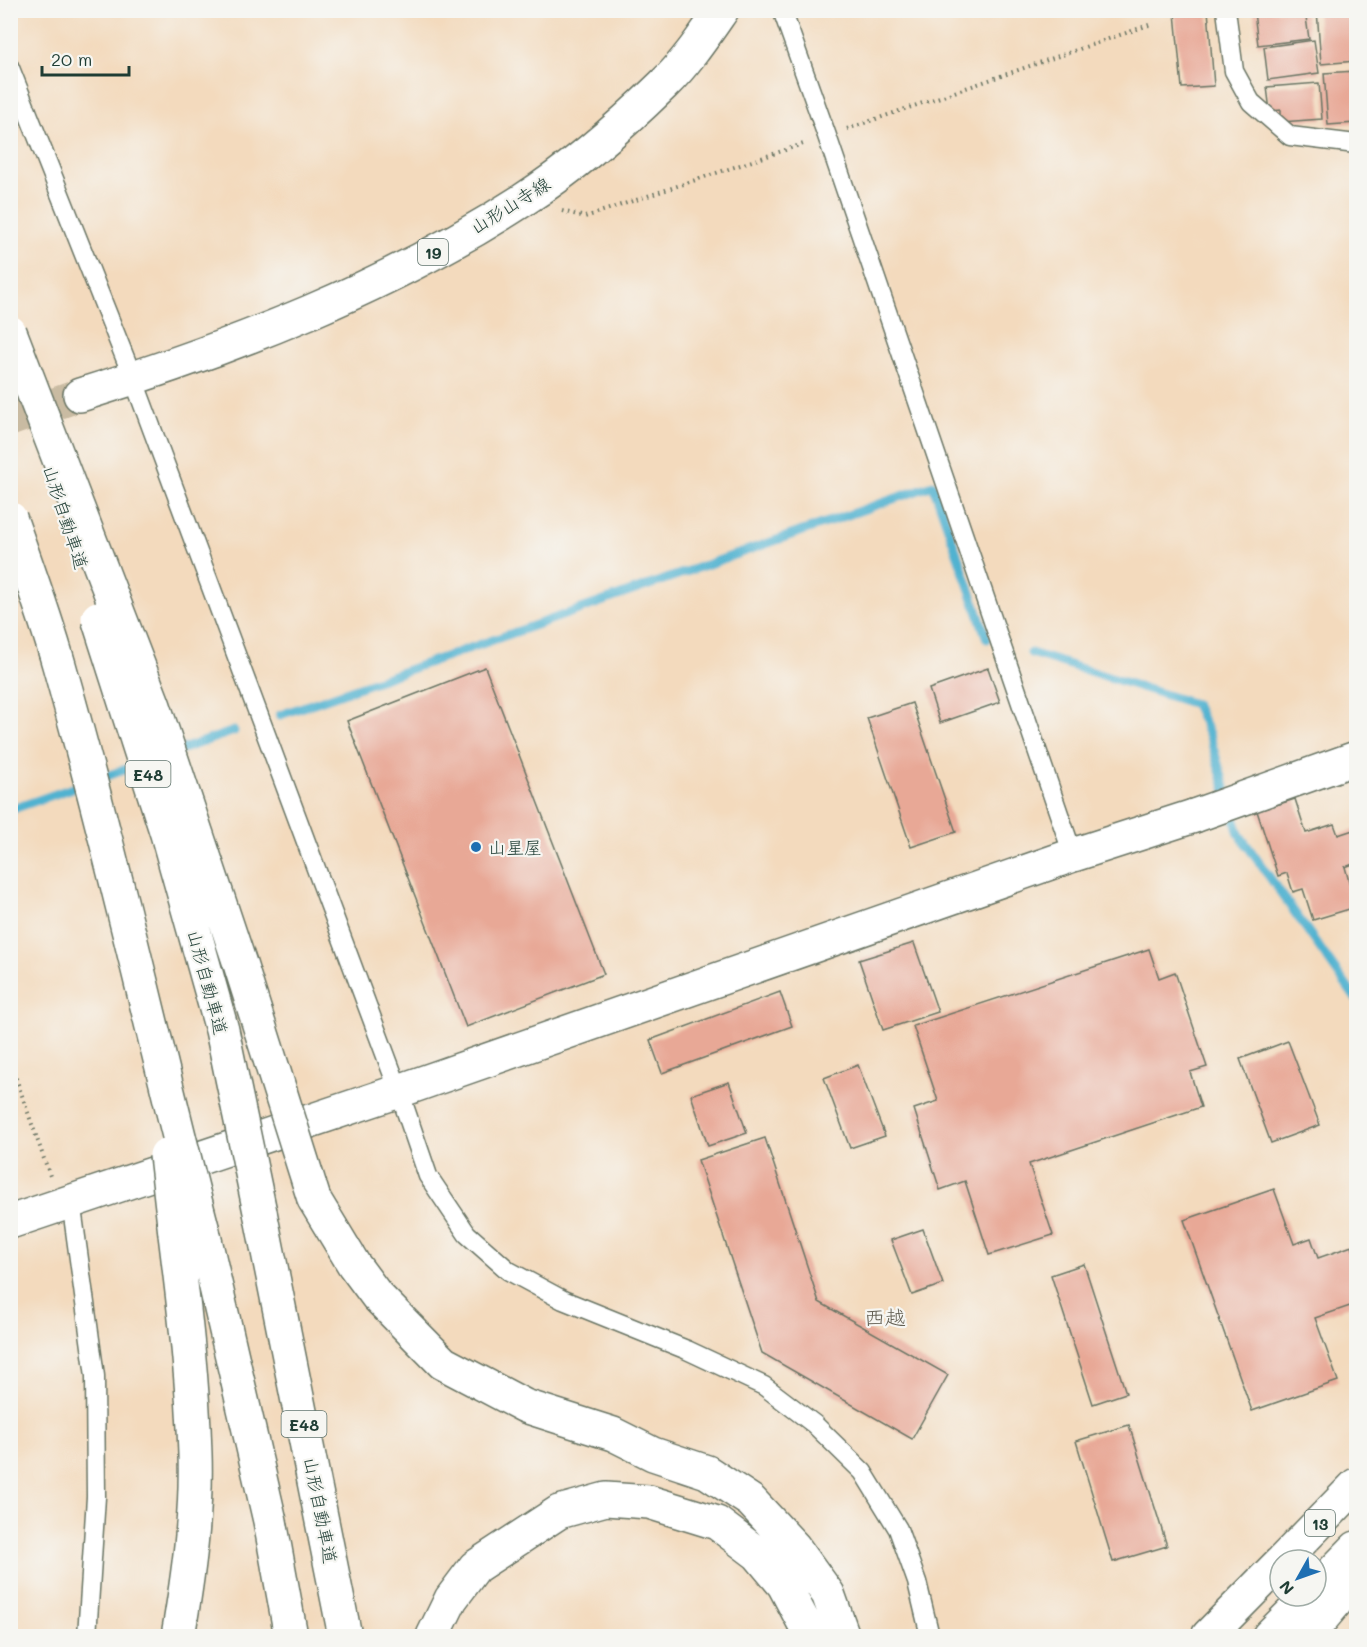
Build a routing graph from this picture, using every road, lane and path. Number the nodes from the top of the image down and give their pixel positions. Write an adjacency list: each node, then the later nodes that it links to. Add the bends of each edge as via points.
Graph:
1 (722, 10): 8 (main road, 山形山寺線 / 19, via 664,84 593,148 524,200 382,280)
2 (782, 10): 12 (lane)
3 (1226, 10): 5 (lane, via 1234,71 1251,102 1290,136)
4 (10, 68): 8 (lane)
5 (1356, 144)
6 (10, 332): 31 (main road, bridge, via 154,706 314,1199 354,1265 377,1296 443,1363 525,1406 613,1434 653,1454 707,1472 751,1501 794,1546 828,1593)
7 (10, 342): 28 (main road, 山形自動車道 / E48, bridge, via 170,845 222,1030)
8 (133, 378): 9 (main road, 山形山寺線 / 19); 14 (lane)
9 (80, 395)
10 (10, 518): 17 (main road, bridge, via 58,662 105,833 152,1032)
11 (1356, 758): 12 (main road)
12 (1073, 855): 14 (main road)
13 (10, 1061): 15 (path)
14 (399, 1091): 15 (main road); 32 (lane, via 428,1176 467,1234 509,1271 563,1300 764,1386 814,1424 863,1472 898,1529 917,1582)
15 (66, 1203): 16 (main road); 25 (lane, via 95,1376 96,1497)
16 (10, 1222)
17 (189, 1232): 26 (main road, via 188,1344 195,1456 189,1567); 27 (main road, via 270,1521)
18 (1356, 1485): 19 (main road, 13)
19 (1295, 1548)
20 (1356, 1548): 22 (main road, 13)
21 (1268, 1575): 33 (main road, 13)
22 (1328, 1577)
23 (1356, 1578): 35 (main road)
24 (1297, 1608): 34 (main road)
25 (87, 1636)
26 (178, 1636)
27 (291, 1636)
28 (345, 1636)
29 (432, 1636): 30 (main road, via 451,1599 475,1567 559,1512 606,1498 649,1502 717,1523 758,1554 784,1585)
30 (811, 1636)
31 (843, 1636)
32 (930, 1636)
33 (1208, 1636)
34 (1269, 1636)
35 (1307, 1636)

